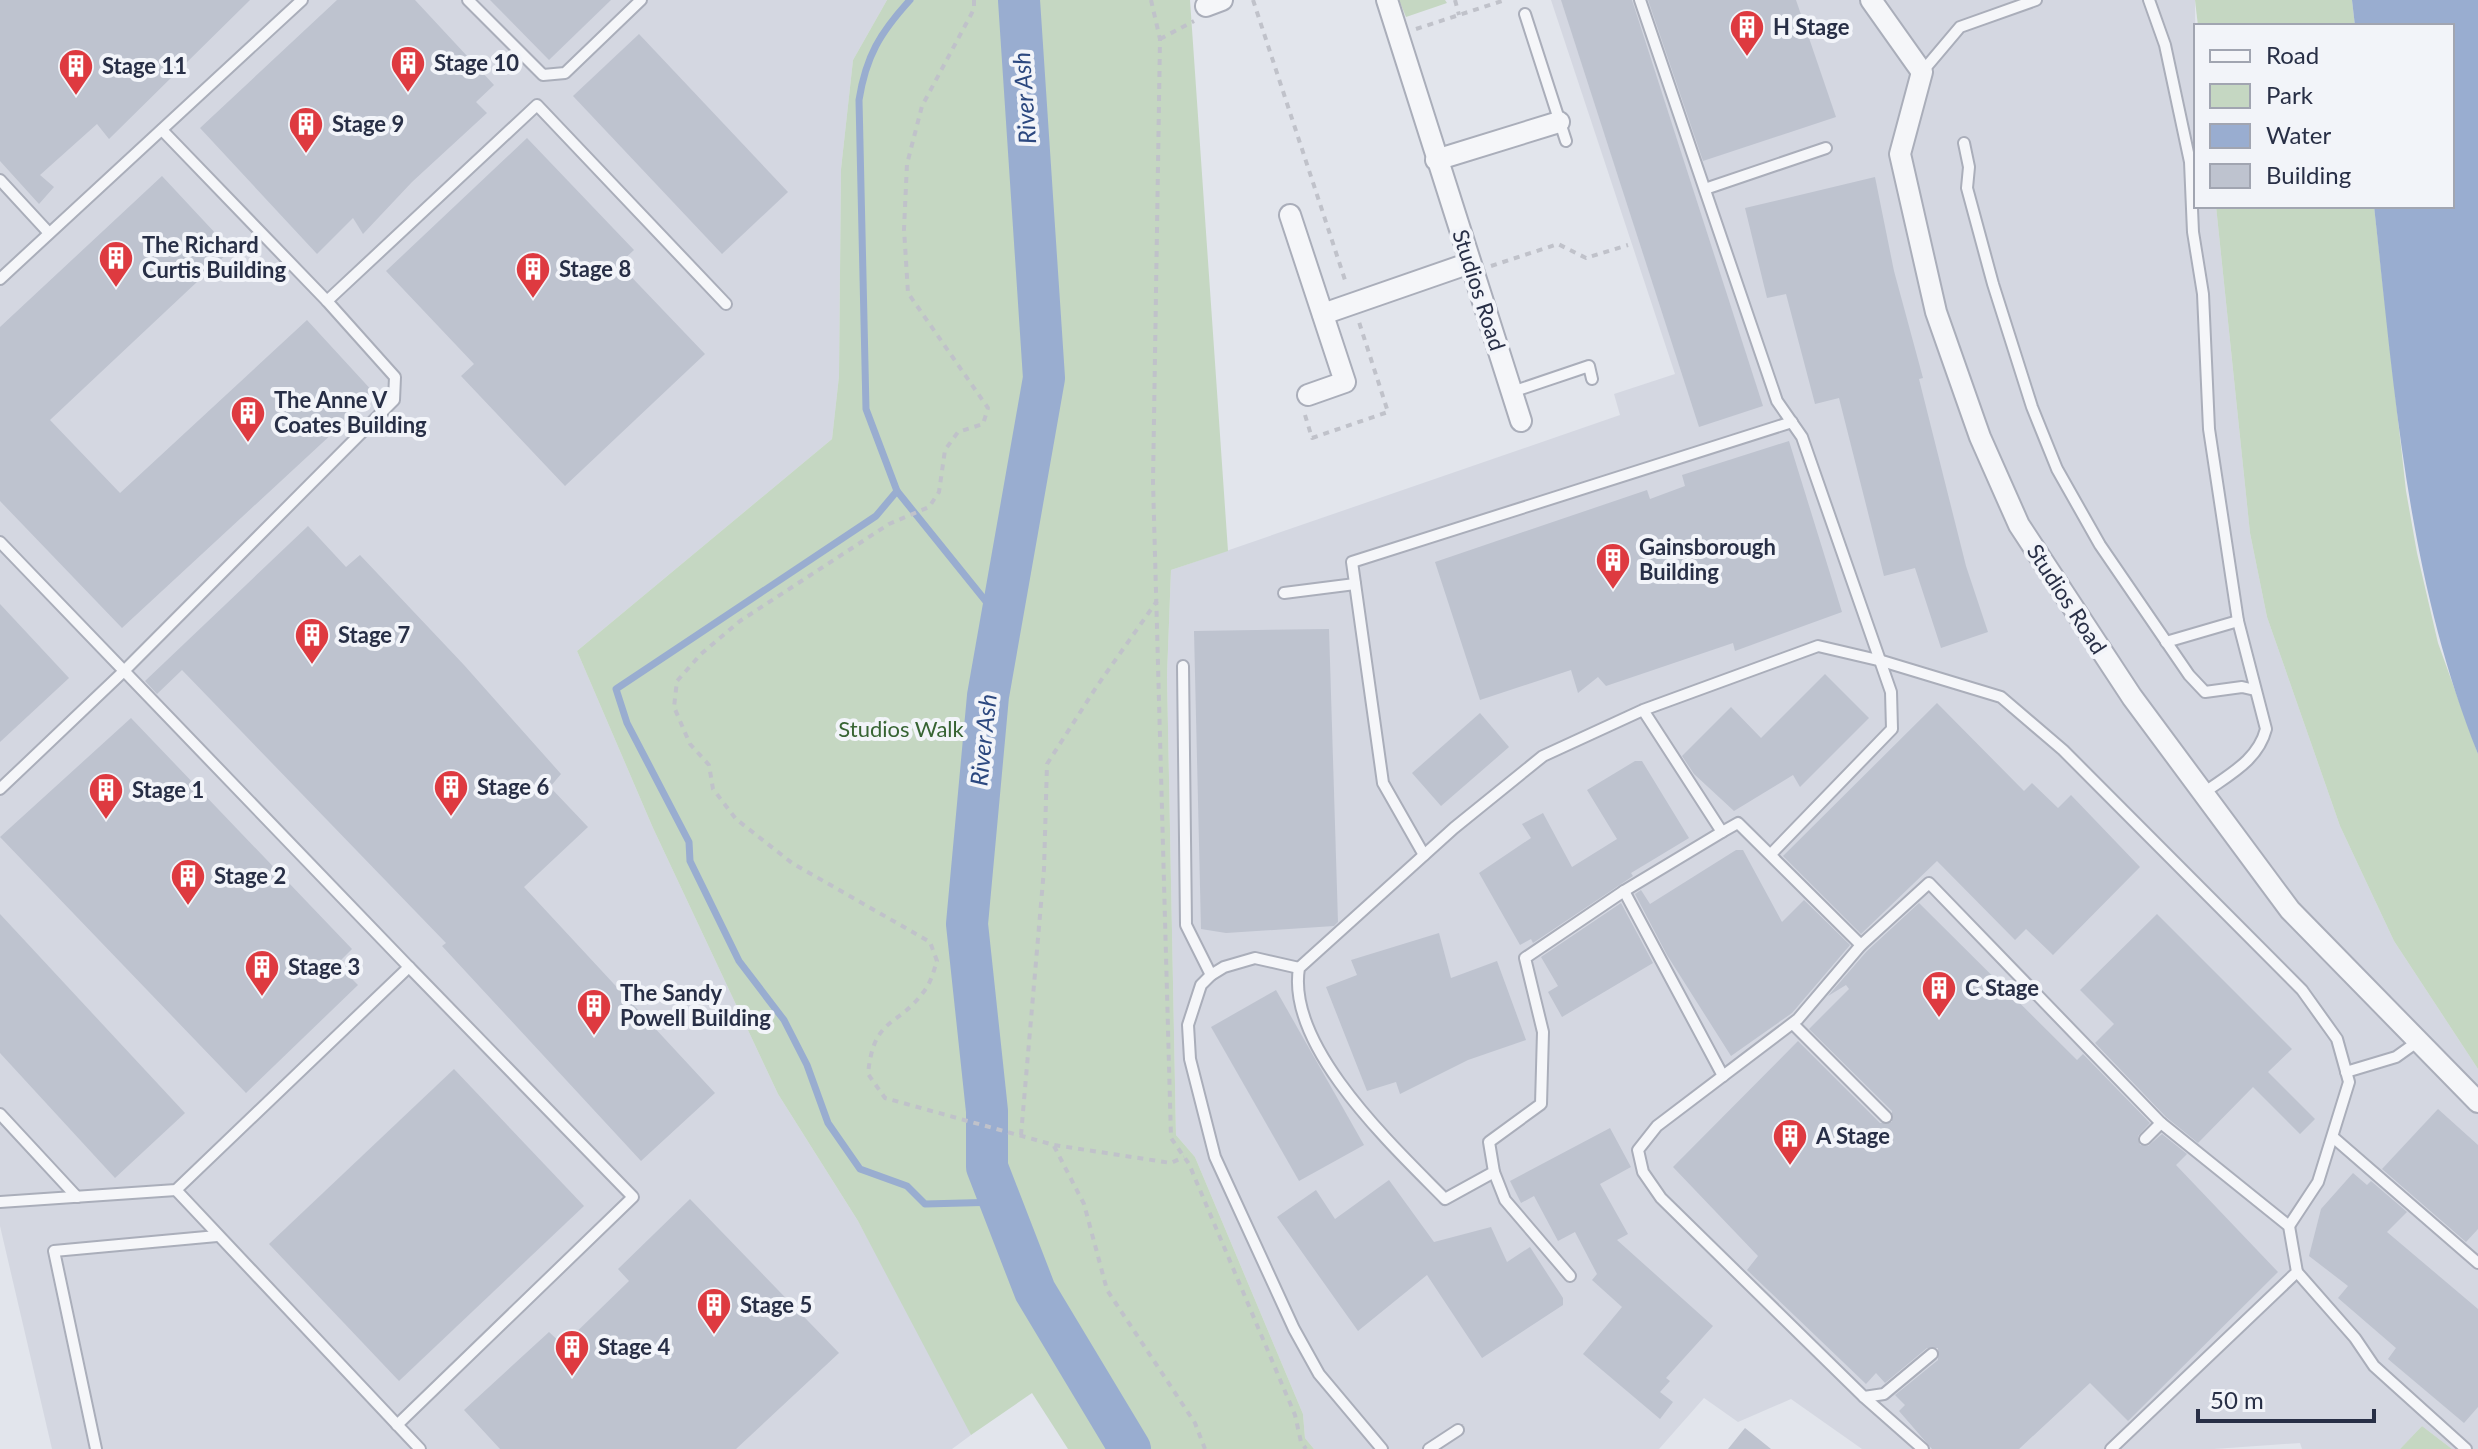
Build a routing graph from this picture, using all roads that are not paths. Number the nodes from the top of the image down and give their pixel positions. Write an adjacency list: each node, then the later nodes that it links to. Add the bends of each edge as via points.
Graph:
1 (302, 0): 11 (lane)
2 (468, 0): 3 (lane, via 543,75 565,73)
3 (641, 0)
4 (1387, 0): 15 (street, Studios Road)
5 (1640, 0): 17 (lane)
6 (1871, 0): 10 (street)
7 (2036, 0): 10 (lane, via 1960,27)
8 (2149, 0): 33 (lane, via 2161,29 2190,162 2209,429)
9 (1525, 14): 12 (lane)
10 (1922, 72): 41 (street, Studios Road, via 1900,154 1936,312 1980,437 2019,525 2132,697)
11 (162, 130): 19 (lane); 22 (lane)
12 (1562, 131): 15 (street)
13 (1964, 143): 34 (lane, via 1967,188 2032,407 2057,469 2100,545)
14 (1826, 148): 17 (lane)
15 (1436, 160): 20 (street, Studios Road)
16 (0, 180): 19 (lane)
17 (1705, 189): 29 (lane, via 1777,401)
18 (1290, 215): 24 (street)
19 (49, 233): 21 (lane)
20 (1471, 268): 24 (street); 26 (street, Studios Road)
21 (0, 279)
22 (327, 301): 23 (lane, via 537,105); 37 (lane, via 395,377 394,400)
23 (726, 304)
24 (1323, 314): 27 (street, via 1345,382)
25 (1592, 379): 26 (lane, via 1589,366)
26 (1512, 392): 28 (street, Studios Road)
27 (1308, 395)
28 (1521, 421)
29 (1792, 422): 31 (lane, via 1352,562); 35 (lane, via 1802,437)
30 (0, 542): 37 (lane)
31 (1355, 584): 32 (lane); 44 (lane, via 1383,783)
32 (1284, 593)
33 (2238, 621): 34 (lane); 38 (lane)
34 (2166, 642): 38 (lane, via 2205,692)
35 (1882, 661): 39 (lane, via 1818,646); 43 (lane, via 1891,692 1892,729); 52 (lane, via 2001,697 2063,750 2302,990 2337,1039)
36 (1183, 666): 49 (lane, via 1186,925)
37 (124, 671): 40 (lane); 47 (lane)
38 (2255, 690): 41 (lane, via 2266,729 2262,745)
39 (1643, 710): 42 (lane); 44 (lane, via 1543,756)
40 (0, 789)
41 (2205, 792): 51 (street, Studios Road, via 2290,910)
42 (1722, 832): 43 (lane, via 1738,823); 45 (lane)
43 (1771, 854): 46 (lane)
44 (1424, 855): 48 (lane)
45 (1624, 891): 53 (lane); 60 (lane, via 1525,958 1543,1032 1541,1104 1489,1142)
46 (1861, 945): 50 (lane); 57 (lane, via 1929,883)
47 (409, 967): 61 (lane); 71 (lane, via 633,1197)
48 (1299, 968): 49 (lane, via 1255,958); 60 (lane, via 1296,990 1303,1013 1338,1080 1382,1135 1445,1199)
49 (1211, 975): 75 (lane, via 1201,985 1188,1025 1190,1059 1215,1157 1319,1374)
50 (1793, 1024): 53 (lane); 56 (lane)
51 (2417, 1042): 52 (lane, via 2396,1057); 54 (street, Studios Road)
52 (2346, 1072): 58 (lane, via 2349,1082)
53 (1723, 1076): 70 (lane, via 1657,1126 1638,1150 1643,1172 1661,1198)
54 (2478, 1102)
55 (0, 1114): 62 (lane)
56 (1886, 1117)
57 (2161, 1123): 59 (lane); 64 (lane)
58 (2334, 1138): 64 (lane, via 2318,1182); 66 (lane)
59 (2145, 1139)
60 (1494, 1172): 68 (lane, via 1505,1200)
61 (176, 1190): 62 (lane); 65 (lane)
62 (77, 1197): 63 (lane)
63 (0, 1202)
64 (2289, 1226): 67 (lane)
65 (217, 1236): 71 (lane); 73 (lane, via 54,1251)
66 (2478, 1263)
67 (2297, 1272): 78 (lane); 79 (lane, via 2374,1366)
68 (1570, 1276)
69 (1932, 1354): 70 (lane, via 1884,1394)
70 (1864, 1397): 77 (lane)
71 (397, 1425): 74 (lane)
72 (1458, 1430): 76 (lane)
73 (96, 1449)
74 (420, 1449)
75 (1382, 1449)
76 (1429, 1449)
77 (1923, 1449)
78 (2111, 1449)
79 (2466, 1449)

